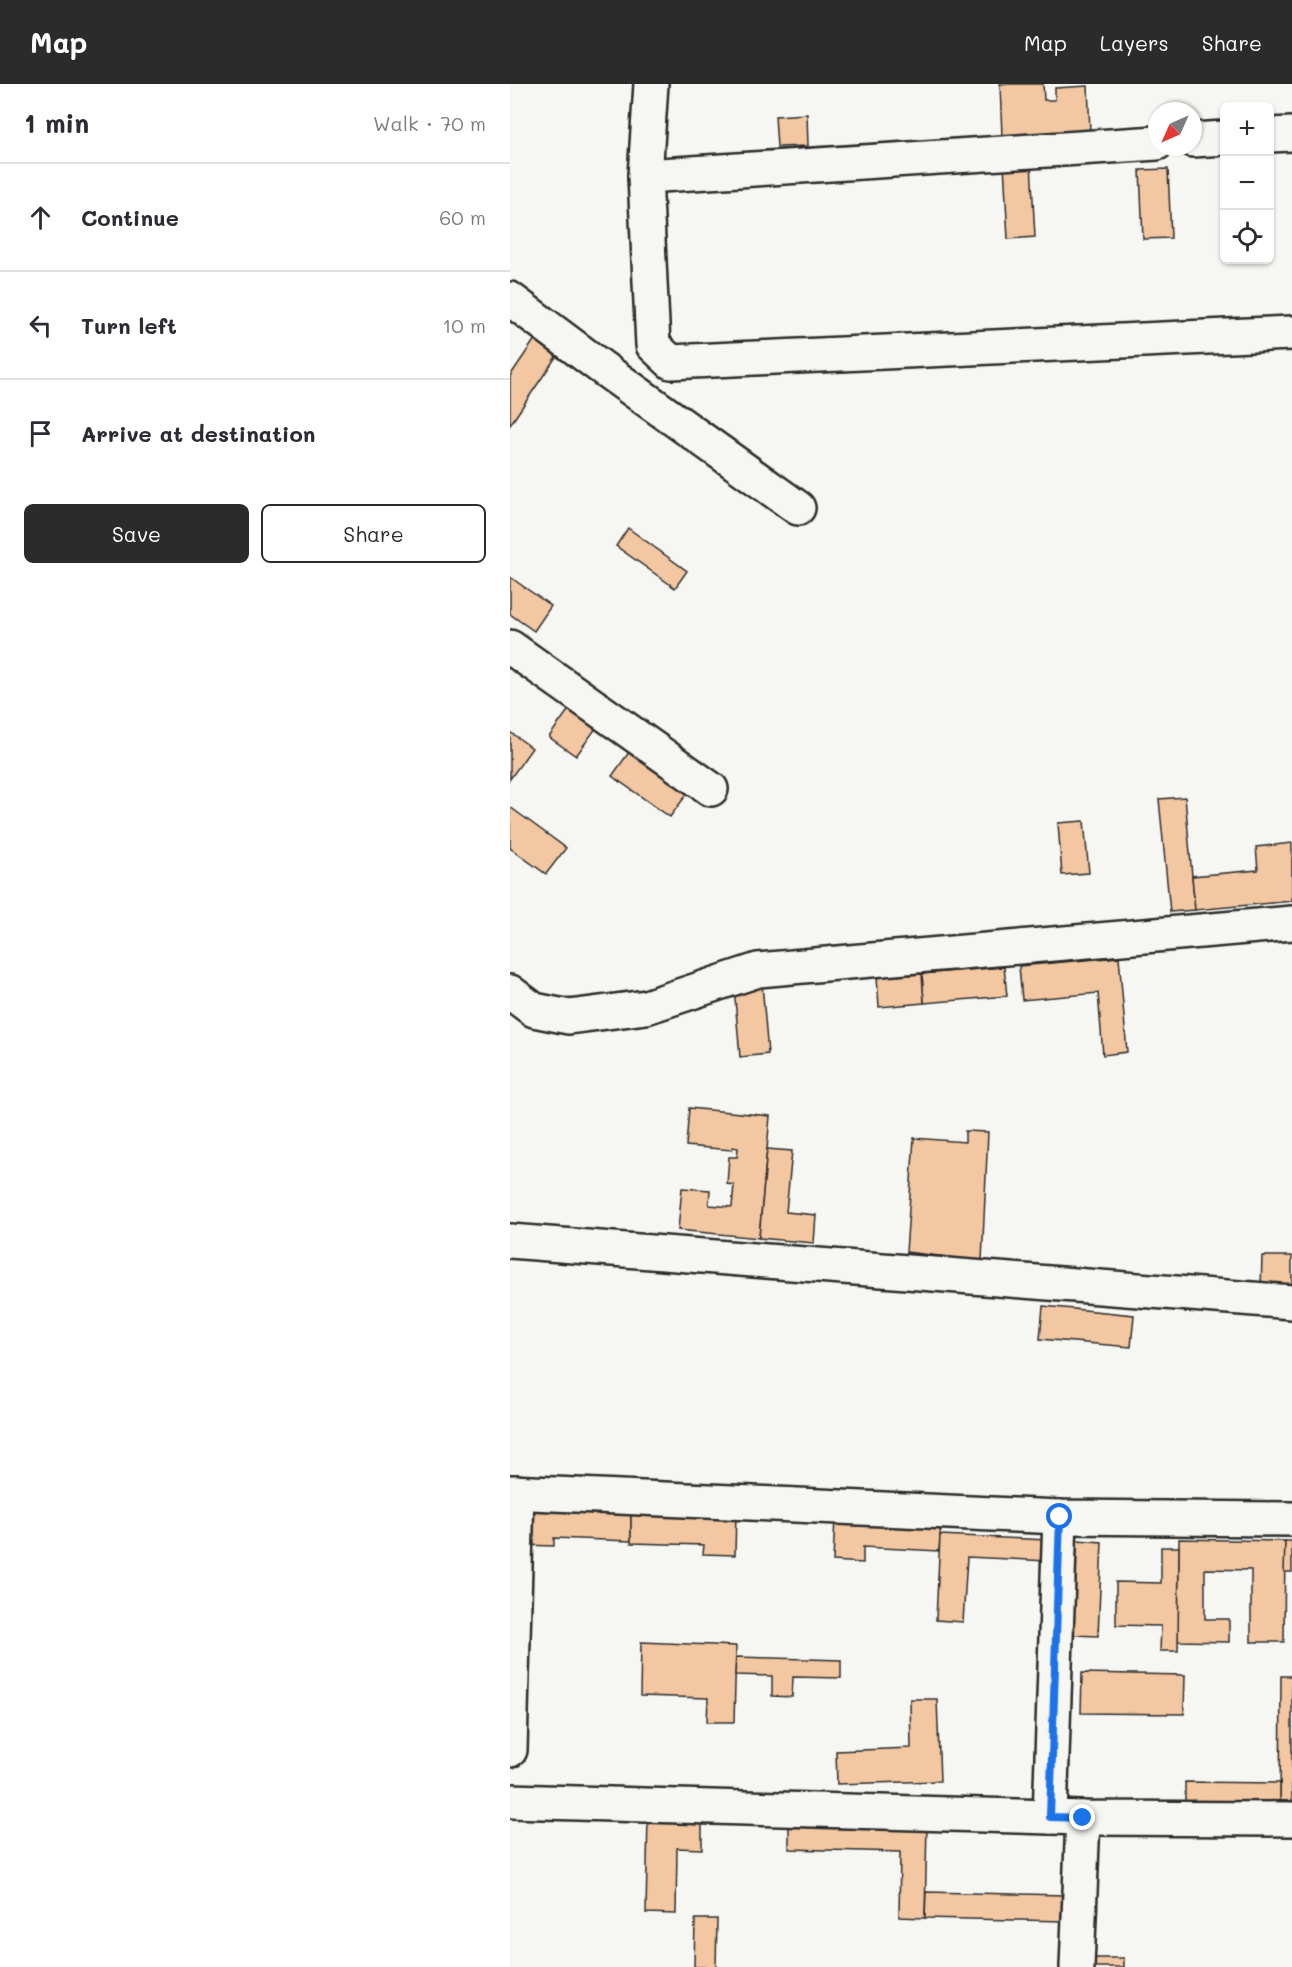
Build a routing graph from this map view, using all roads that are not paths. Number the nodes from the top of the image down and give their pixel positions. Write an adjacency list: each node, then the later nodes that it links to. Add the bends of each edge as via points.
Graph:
1 (651, 84): 7 (street)
2 (1292, 134): 3 (street)
3 (1274, 135)
4 (1220, 138): 5 (street)
5 (1202, 139)
6 (1148, 143): 7 (street)
7 (645, 176): 9 (street, via 653,345 671,362)
8 (510, 299): 10 (street)
9 (1292, 333)
10 (798, 508)
11 (510, 647): 12 (street)
12 (711, 789)
13 (1292, 923): 14 (street, via 758,970 646,1007 569,1017 534,1010)
14 (510, 992)
15 (510, 1242): 16 (street)
16 (1292, 1302)
17 (514, 1492): 18 (street); 20 (street)
18 (1060, 1517): 19 (street); 22 (street)
19 (1292, 1519)
20 (510, 1750)
21 (510, 1801): 22 (street)
22 (1050, 1817): 23 (street)
23 (1083, 1818): 24 (street); 25 (street)
24 (1292, 1819)
25 (1077, 1967)

